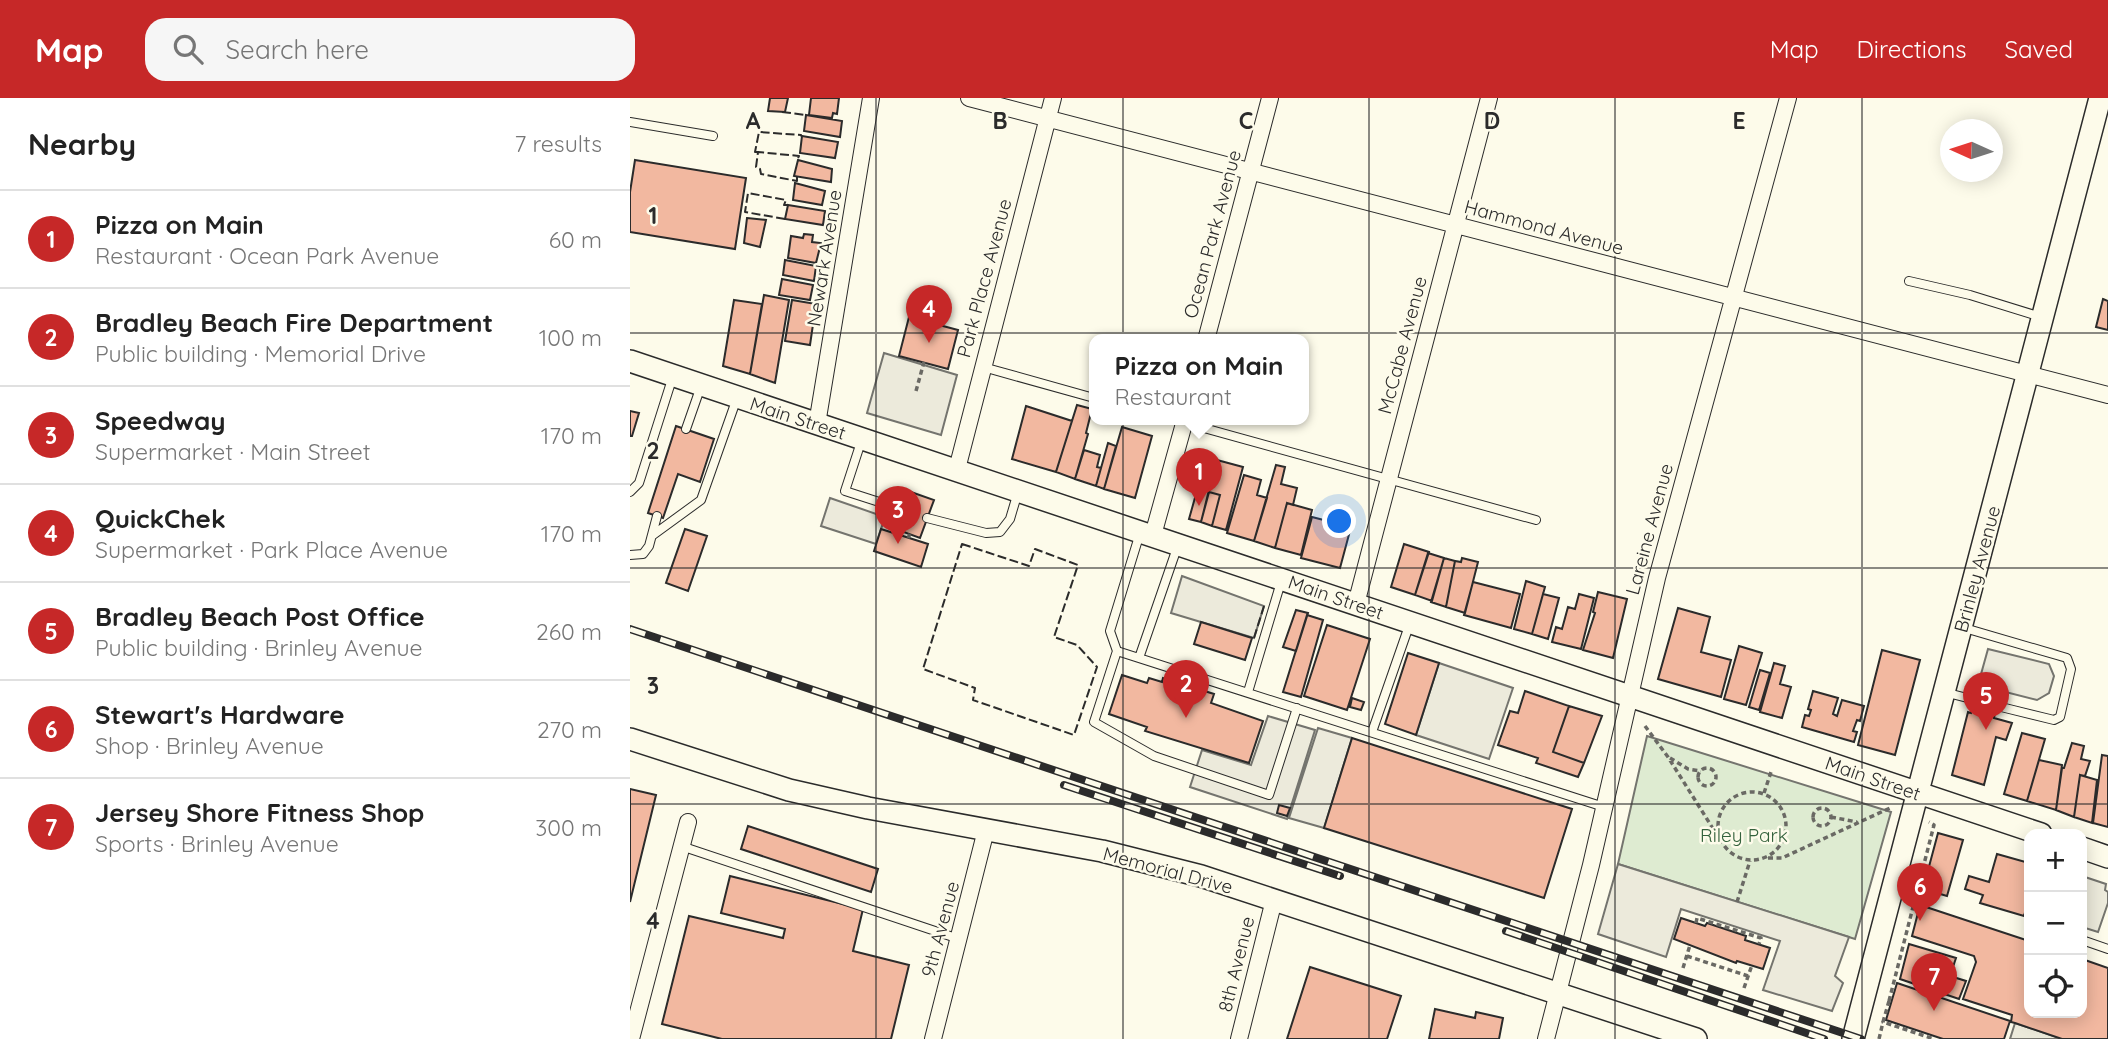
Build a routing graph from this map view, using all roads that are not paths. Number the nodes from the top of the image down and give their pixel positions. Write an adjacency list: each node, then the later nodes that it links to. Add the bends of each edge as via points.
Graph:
1 (871, 98): 25 (street, Newark Avenue)
2 (969, 98): 8 (street, Hammond Avenue)
3 (1053, 98): 8 (street, Park Place Avenue)
4 (1270, 98): 11 (street, Ocean Park Avenue)
5 (1489, 98): 12 (street, McCabe Avenue)
6 (1788, 98): 14 (street, Lareine Avenue)
7 (2100, 98): 15 (street, Brinley Avenue)
8 (1048, 118): 11 (street, Hammond Avenue); 18 (street, Park Place Avenue)
9 (630, 122): 10 (lane)
10 (713, 136)
11 (1251, 171): 12 (street, Hammond Avenue); 16 (street, Ocean Park Avenue)
12 (1456, 226): 14 (street, Hammond Avenue); 31 (street, McCabe Avenue)
13 (1909, 281): 15 (lane)
14 (1735, 298): 19 (street, Hammond Avenue); 50 (street, Lareine Avenue, via 1657,578)
15 (2042, 317): 19 (street, Brinley Avenue)
16 (1208, 334)
17 (630, 361): 20 (street, Main Street)
18 (983, 367): 24 (lane); 30 (street, Park Place Avenue)
19 (2027, 375): 22 (street, Hammond Avenue); 45 (street, Brinley Avenue)
20 (673, 376): 21 (street, Main Street); 33 (lane, via 639,483)
21 (701, 385): 23 (street, Main Street); 28 (lane)
22 (2108, 395)
23 (737, 397): 25 (street, Main Street); 39 (lane, via 701,500)
24 (1089, 397)
25 (817, 424): 29 (street, Main Street)
26 (1181, 425): 38 (street)
27 (1196, 425): 31 (lane)
28 (686, 429)
29 (862, 439): 30 (street, Main Street); 34 (lane, via 845,491)
30 (957, 469): 32 (street, Main Street)
31 (1388, 479): 37 (lane); 43 (street, McCabe Avenue)
32 (1018, 490): 36 (lane, via 1010,519 1000,532 986,533); 38 (street, Main Street)
33 (630, 492)
34 (904, 510)
35 (657, 516): 39 (lane)
36 (927, 518)
37 (1536, 520)
38 (1147, 533): 40 (street, Main Street); 46 (lane, via 1110,631)
39 (653, 536): 41 (lane, via 643,554)
40 (1178, 544): 42 (street, Main Street); 47 (lane)
41 (630, 555)
42 (1282, 579): 43 (street, Main Street); 48 (lane)
43 (1356, 604): 44 (street, Main Street)
44 (1410, 622): 50 (street, Main Street); 54 (lane)
45 (1961, 627): 49 (street, Brinley Avenue); 52 (lane, via 2067,658 2070,663 2060,717 2054,720)
46 (1117, 651): 47 (lane); 53 (lane, via 1094,722 1154,756 1269,795)
47 (1139, 658): 48 (lane)
48 (1248, 692): 53 (lane)
49 (1944, 692): 51 (lane); 56 (street, Brinley Avenue)
50 (1630, 697): 56 (street, Main Street); 57 (street, Lareine Avenue)
51 (1975, 700)
52 (1997, 706)
53 (1297, 708): 54 (lane)
54 (1372, 732): 57 (lane)
55 (630, 739): 60 (street, Memorial Drive, via 789,790)
56 (1917, 793): 59 (street, Main Street); 74 (street, Brinley Avenue)
57 (1604, 807): 68 (street, Lareine Avenue)
58 (688, 822): 61 (street)
59 (2026, 829)
60 (986, 830): 64 (street, Memorial Drive, via 1140,859); 65 (street, 9th Avenue)
61 (681, 846): 65 (lane); 69 (street)
62 (2087, 850): 63 (street)
63 (2108, 857)
64 (1274, 900): 68 (street, Memorial Drive); 71 (street, 8th Avenue)
65 (959, 939): 70 (street, 9th Avenue)
66 (2087, 942): 67 (lane)
67 (2108, 949)
68 (1560, 984): 72 (street, Lareine Avenue); 73 (street, Memorial Drive)
69 (631, 1039)
70 (933, 1039)
71 (1239, 1039)
72 (1546, 1039)
73 (1696, 1039)
74 (1853, 1039)

